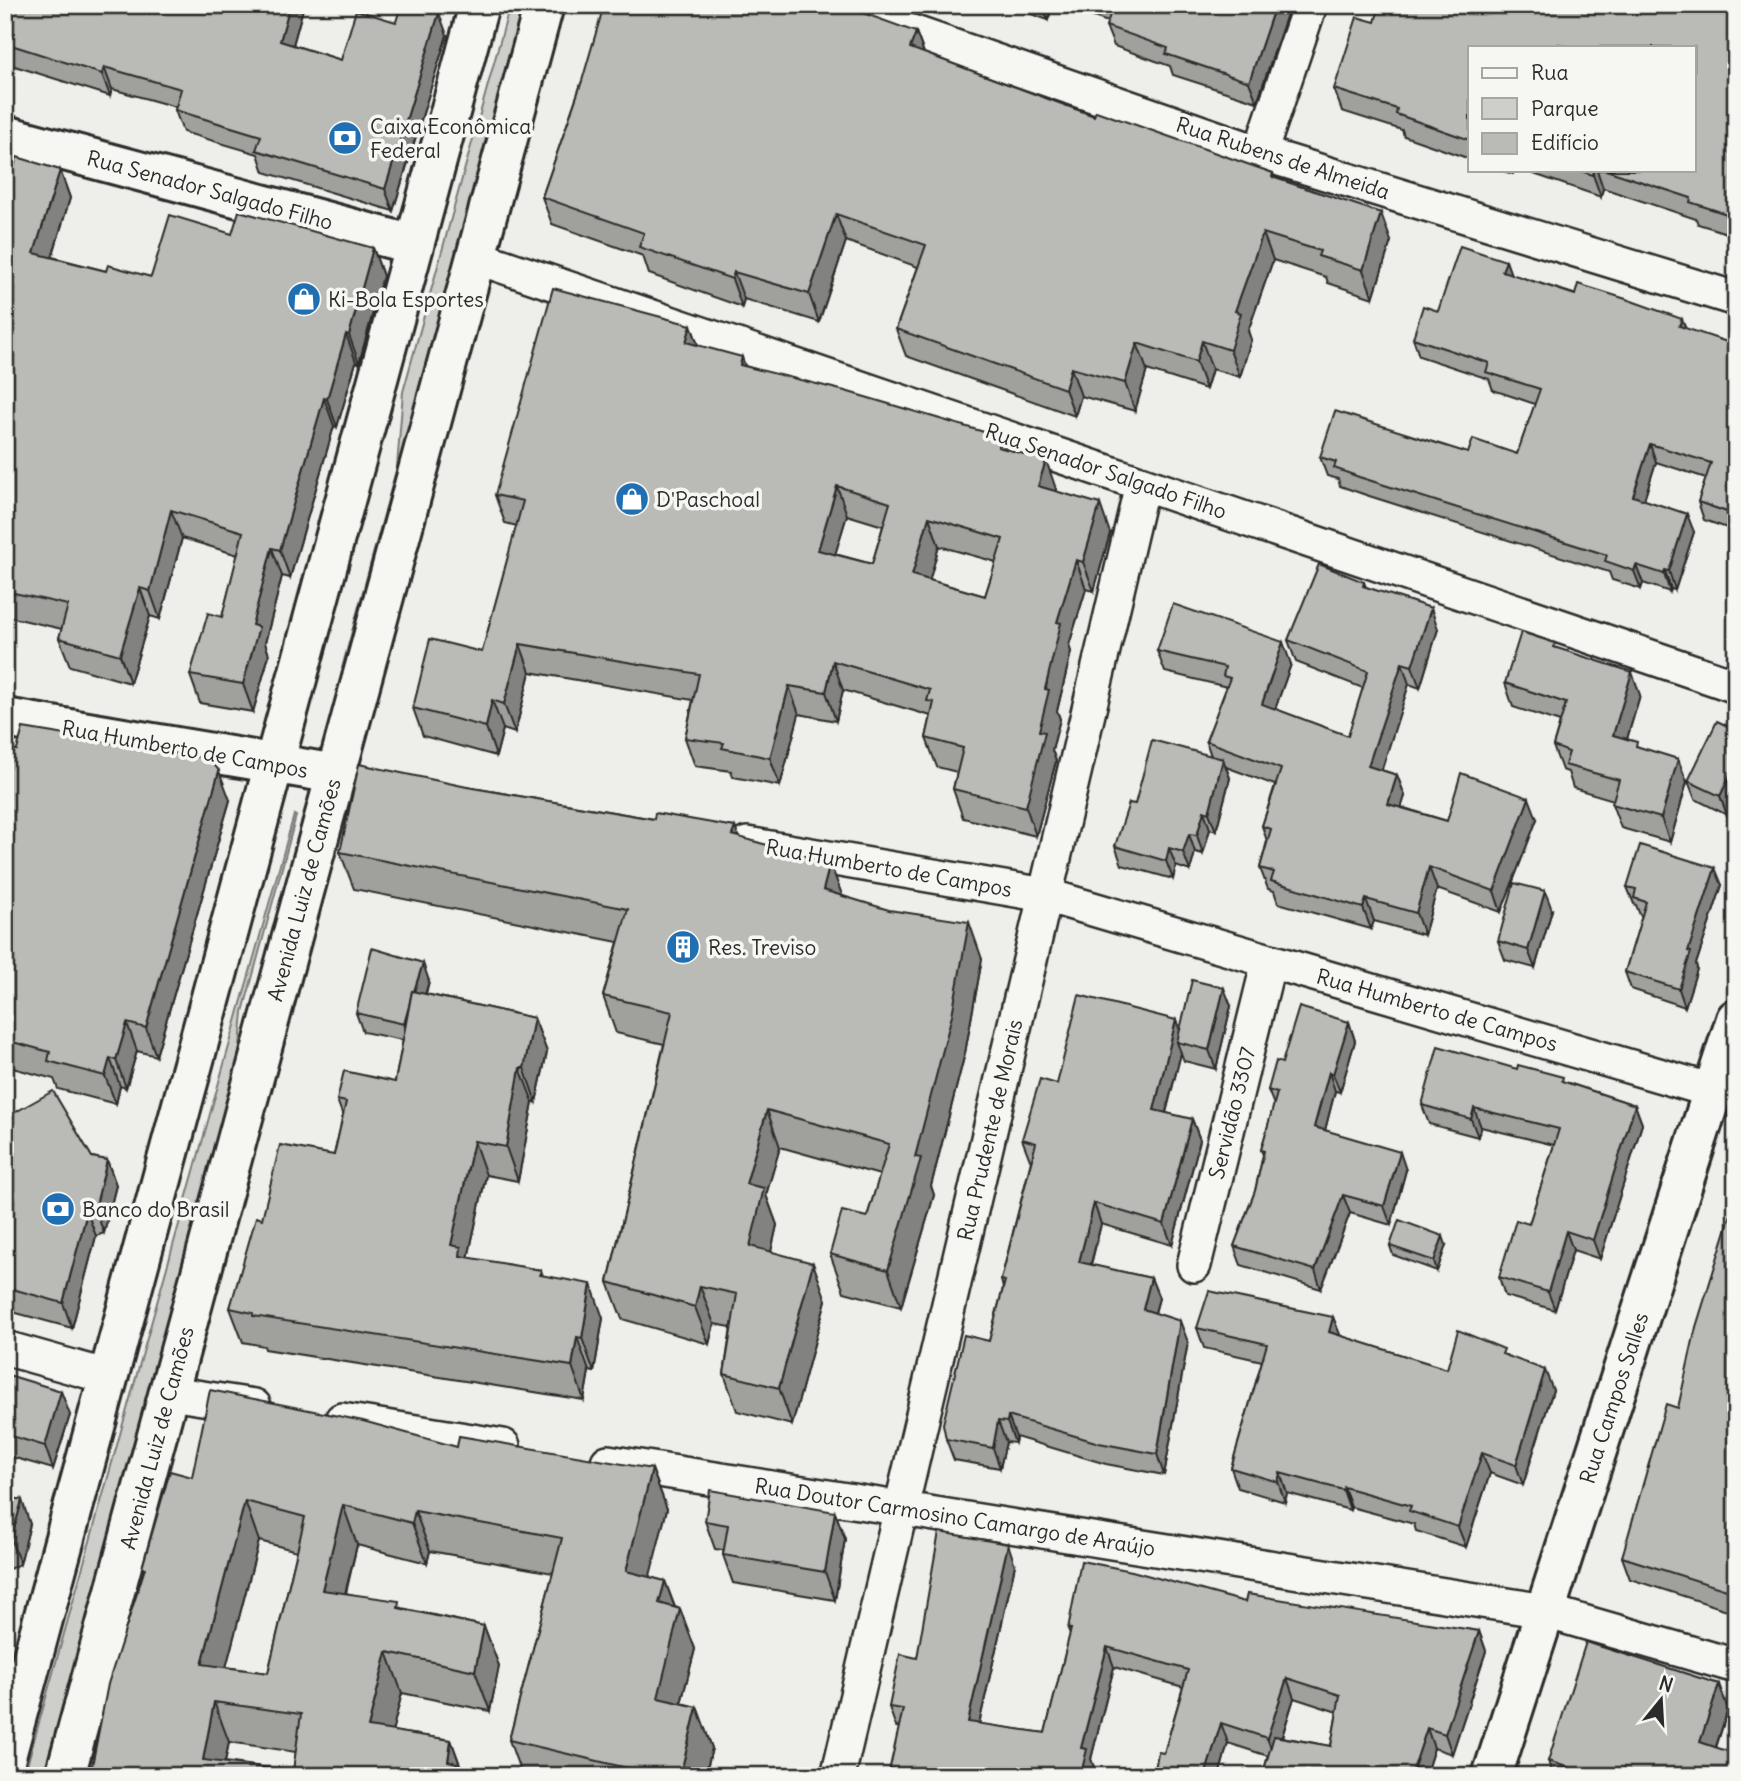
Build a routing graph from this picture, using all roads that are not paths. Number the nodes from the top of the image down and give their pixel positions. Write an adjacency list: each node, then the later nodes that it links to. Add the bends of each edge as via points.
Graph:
1 (479, 5): 7 (main road)
2 (544, 5): 8 (main road, Avenida Luiz de Camões)
3 (834, 5): 6 (street, Rua Rubens de Almeida)
4 (1310, 5): 6 (street)
5 (5, 135): 7 (main road, Rua Senador Salgado Filho)
6 (1260, 153): 9 (street, Rua Rubens de Almeida)
7 (414, 245): 13 (main road)
8 (477, 257): 10 (street, Rua Senador Salgado Filho); 14 (main road, Avenida Luiz de Camões)
9 (1736, 299)
10 (1142, 484): 11 (street, Rua Senador Salgado Filho); 16 (street, Rua Prudente de Morais)
11 (1736, 686)
12 (5, 718): 13 (main road, Rua Humberto de Campos)
13 (273, 764): 14 (main road, Rua Humberto de Campos); 22 (main road)
14 (349, 777): 23 (main road, Avenida Luiz de Camões)
15 (716, 839): 16 (street, Rua Humberto de Campos)
16 (1045, 895): 17 (street, Rua Humberto de Campos); 26 (street, Rua Prudente de Morais)
17 (1269, 961): 19 (street, Rua Humberto de Campos); 20 (street, Servidão 3307)
18 (1736, 1019): 19 (main road, Rua Campos Salles)
19 (1713, 1091): 27 (main road, Rua Campos Salles)
20 (1194, 1265)
21 (5, 1348): 22 (street)
22 (108, 1377): 29 (main road)
23 (170, 1393): 24 (street); 30 (main road, Avenida Luiz de Camões)
24 (527, 1450)
25 (582, 1458): 26 (street, Rua Doutor Carmosino Camargo de Araújo)
26 (901, 1509): 27 (street, Rua Doutor Carmosino Camargo de Araújo); 31 (street, Rua Prudente de Morais)
27 (1545, 1611): 28 (street, Rua Doutor Carmosino Camargo de Araújo); 32 (main road, Rua Campos Salles)
28 (1736, 1666)
29 (5, 1760)
30 (65, 1776)
31 (838, 1776)
32 (1492, 1776)

